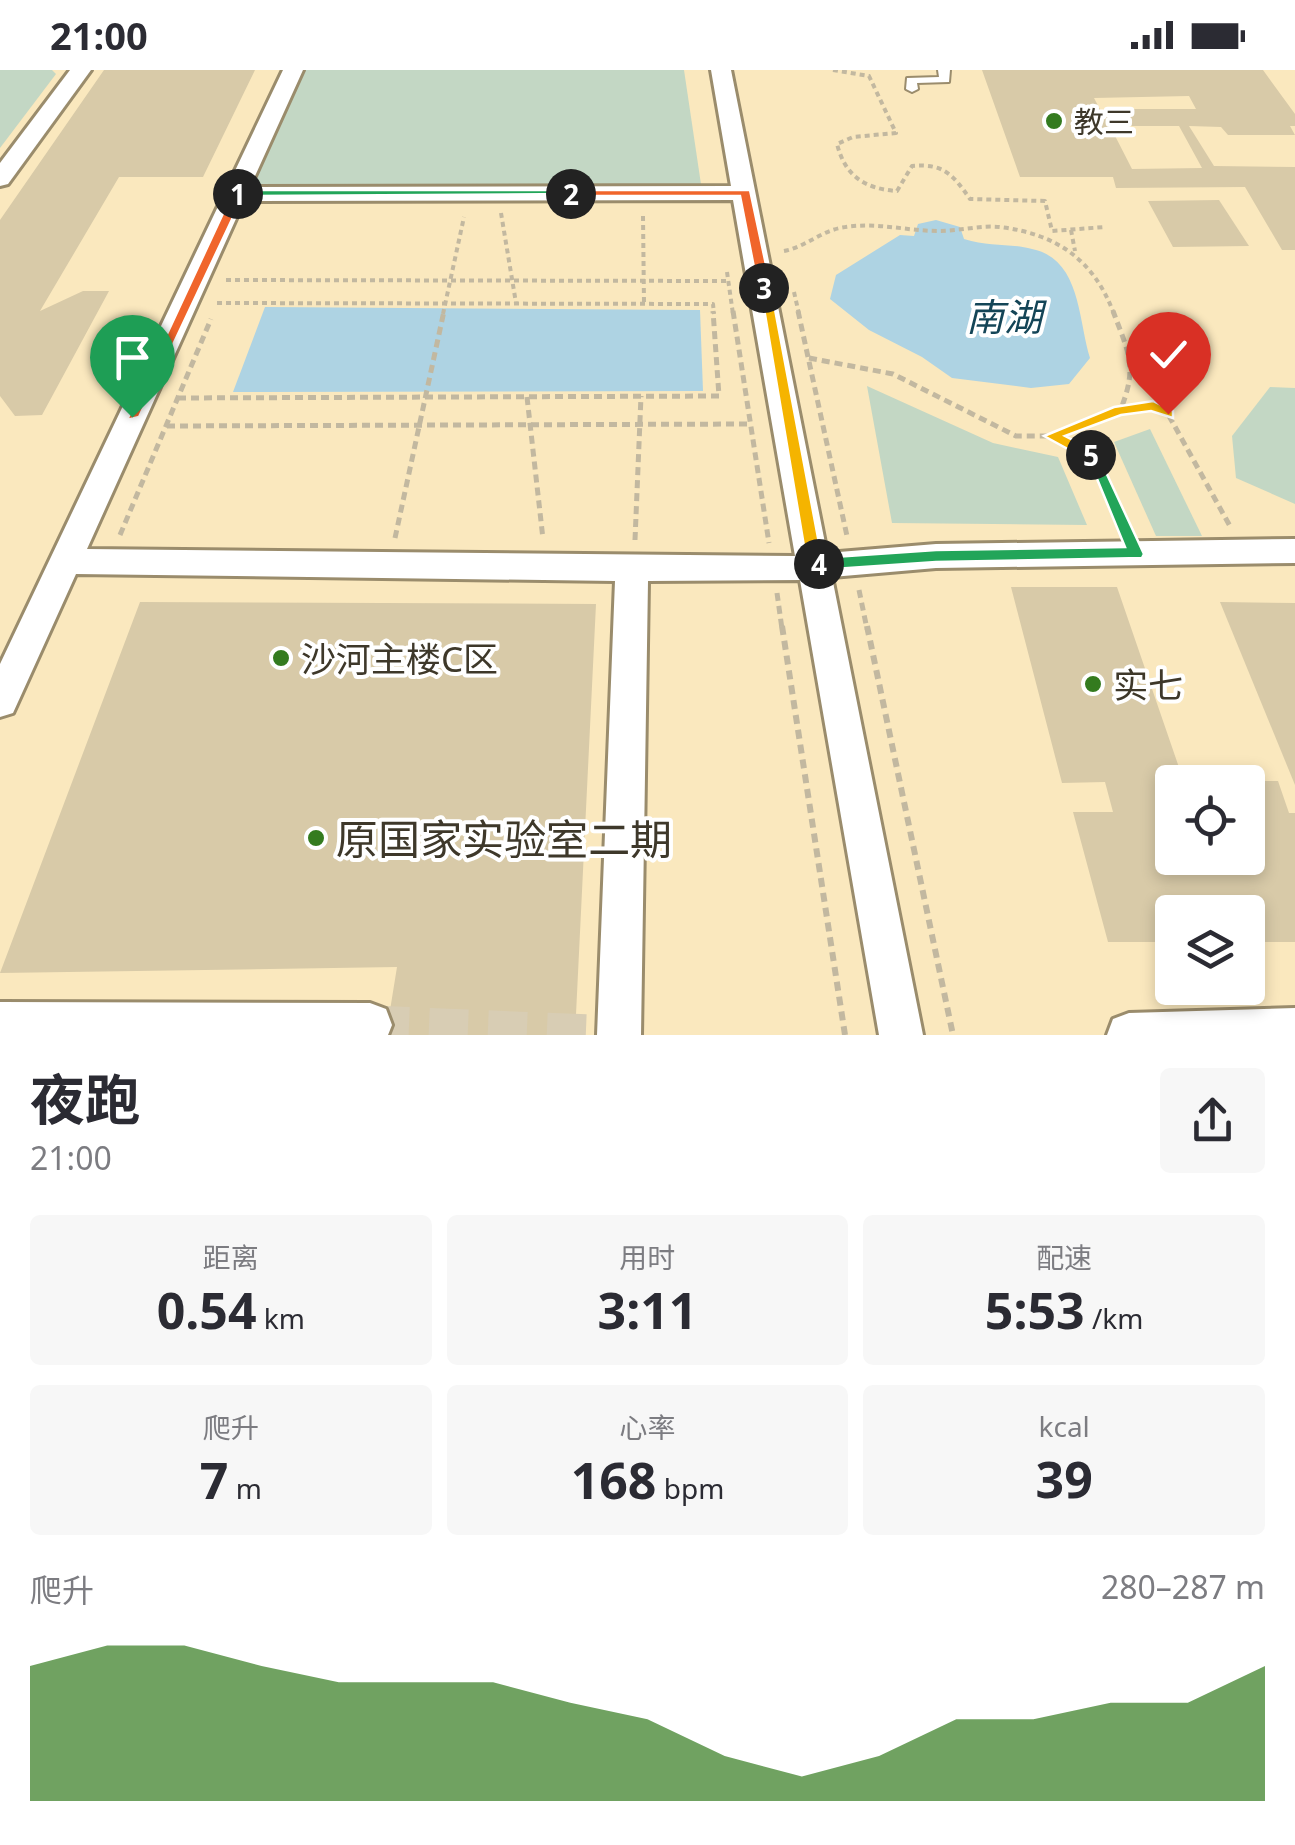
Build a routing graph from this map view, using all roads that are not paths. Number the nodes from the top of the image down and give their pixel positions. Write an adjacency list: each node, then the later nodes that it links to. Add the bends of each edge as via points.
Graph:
1 (81, 70): 6 (street)
2 (293, 70): 8 (street)
3 (720, 70): 7 (street)
4 (944, 70): 5 (lane, via 945,80 911,80)
5 (912, 88)
6 (0, 180)
7 (746, 193): 8 (street); 12 (street)
8 (236, 194): 10 (street)
9 (1295, 552): 12 (street)
10 (65, 561): 11 (street); 13 (street)
11 (633, 561): 12 (street, via 773,570); 18 (street)
12 (815, 564): 19 (street)
13 (0, 702)
14 (0, 1024): 15 (street)
15 (370, 1025)
16 (1295, 1030): 20 (street)
17 (590, 1034): 18 (street)
18 (617, 1035)
19 (901, 1035)
20 (1129, 1035)

